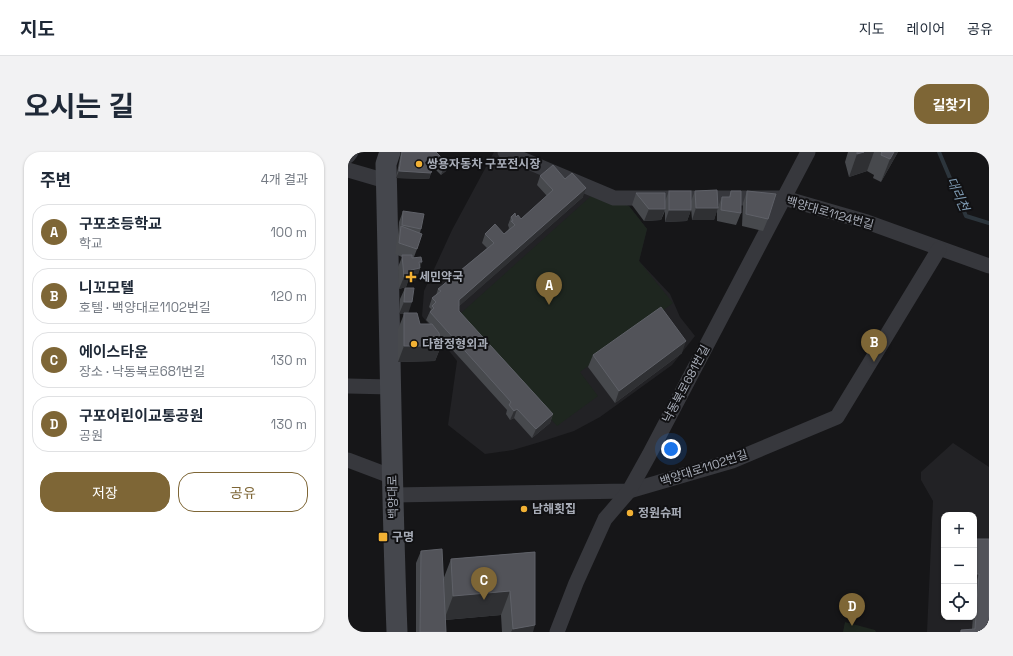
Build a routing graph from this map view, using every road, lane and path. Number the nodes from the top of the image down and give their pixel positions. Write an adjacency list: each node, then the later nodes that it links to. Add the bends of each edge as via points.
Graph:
1 (351, 152): 5 (street)
2 (390, 152): 7 (main road, 백양대로, via 386,164)
3 (505, 152): 8 (street, 백양대로1124번길, via 614,198)
4 (808, 152): 8 (street, 낙동북로681번길)
5 (348, 156)
6 (348, 170): 7 (street)
7 (386, 181): 12 (main road, 백양대로)
8 (784, 198): 9 (street, 백양대로1124번길, via 868,222); 15 (street, 낙동북로681번길)
9 (939, 249): 10 (street, 백양대로1124번길); 15 (street, 백양대로1102번길, via 837,417 732,461)
10 (989, 266)
11 (348, 386): 12 (street)
12 (391, 387): 14 (main road, 백양대로)
13 (348, 460): 14 (street)
14 (393, 486): 15 (street, 백양대로1102번길); 16 (main road, 백양대로)
15 (629, 491): 17 (street, 낙동북로681번길, via 605,519)
16 (397, 632)
17 (557, 632)

